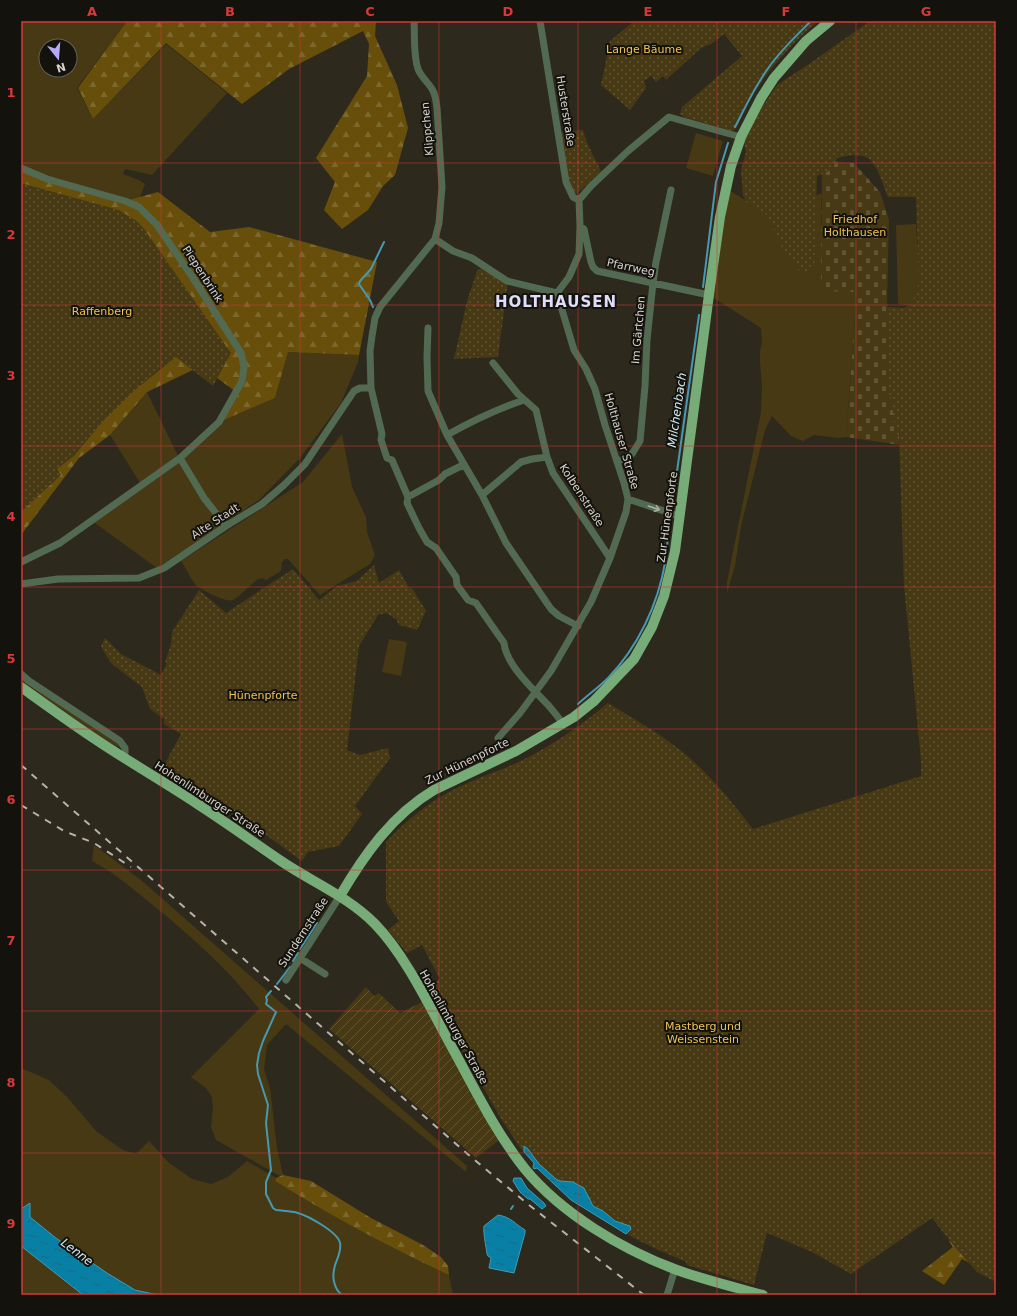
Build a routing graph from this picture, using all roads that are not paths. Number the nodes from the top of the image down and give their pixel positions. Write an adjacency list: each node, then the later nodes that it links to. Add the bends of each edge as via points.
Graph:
1 (414, 21): 9 (street, Klippchen, via 415,58 418,70 432,90 438,108 442,187 439,223)
2 (540, 21): 7 (street, Husterstraße, via 566,182 573,197)
3 (830, 21): 4 (main road, Zur Hünenpforte, via 806,41 774,78)
4 (740, 137): 7 (street, via 669,117 628,151); 12 (main road, Zur Hünenpforte, via 722,210)
5 (21, 168): 19 (street, Piepenbrink, via 47,179 139,207 157,225 241,353 244,367 242,381 218,422)
6 (671, 190): 10 (street, Im Gärtchen)
7 (578, 200): 8 (street)
8 (580, 226): 10 (street, Pfarrweg, via 584,229 593,268); 11 (street, via 579,254 569,277)
9 (434, 239): 11 (street, via 453,251 472,258 507,281); 15 (street, Klippchen, via 380,307 375,318 370,351)
10 (653, 283): 12 (street, Pfarrweg); 20 (street, Im Gärtchen, via 640,441 632,454)
11 (558, 293): 20 (street, Holthauser Straße, via 574,350 595,389)
12 (709, 295): 25 (main road, Zur Hünenpforte)
13 (428, 328): 17 (street, via 428,391)
14 (493, 363): 16 (street, Kolbenstraße)
15 (371, 388): 23 (street, Klippchen, via 387,458 392,460); 26 (street, Alte Stadt, via 354,391 305,464 284,485 262,504)
16 (524, 400): 17 (street, via 503,407); 18 (street, Kolbenstraße, via 536,410)
17 (447, 435): 21 (street)
18 (547, 457): 22 (street, via 521,462); 27 (street, Kolbenstraße, via 553,472)
19 (180, 458): 26 (street, via 204,498); 28 (street, Piepenbrink, via 60,543)
20 (617, 462): 24 (street, Holthauser Straße)
21 (463, 465): 22 (street); 23 (street)
22 (482, 495): 30 (street, via 506,543 551,609)
23 (408, 497): 33 (street, via 407,503 427,542 436,548 468,600 476,603 504,643 504,650 520,675)
24 (628, 499): 25 (street, one-way to 25); 27 (street, Holthauser Straße)
25 (680, 516): 34 (main road, Zur Hünenpforte, via 670,574 652,628 634,658 615,679 594,701)
26 (226, 526): 29 (street, Alte Stadt, via 164,568 139,578 58,579)
27 (610, 558): 30 (street, Holthauser Straße)
28 (21, 562)
29 (21, 584)
30 (578, 626): 33 (street, Holthauser Straße)
31 (21, 674): 36 (street, via 120,741 125,748)
32 (21, 687): 36 (main road, Hohenlimburger Straße)
33 (536, 693): 34 (street); 35 (street, Holthauser Straße)
34 (563, 724): 37 (main road, Zur Hünenpforte, via 516,751 421,797 379,837)
35 (498, 738)
36 (122, 757): 37 (main road, Hohenlimburger Straße, via 298,872)
37 (340, 896): 38 (street, Sundernstraße); 41 (main road, Hohenlimburger Straße, via 376,925 398,953 500,1133 526,1170 553,1198 591,1227 634,1251)
38 (300, 958): 39 (street); 40 (street, Sundernstraße)
39 (325, 974)
40 (286, 980)
41 (675, 1269): 42 (street); 43 (main road, Hohenlimburger Straße)
42 (667, 1295)
43 (762, 1295)

